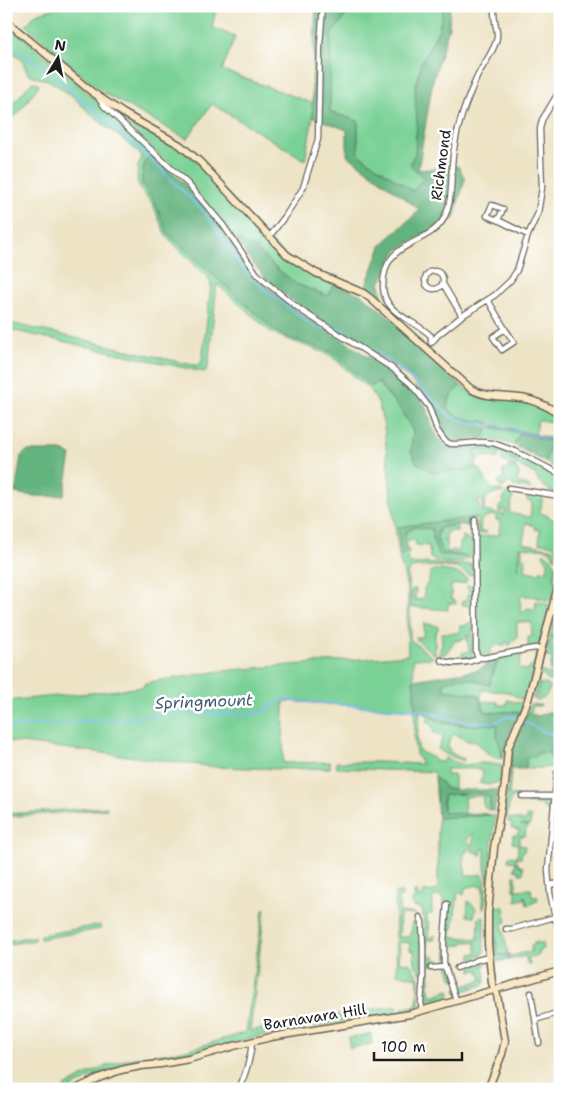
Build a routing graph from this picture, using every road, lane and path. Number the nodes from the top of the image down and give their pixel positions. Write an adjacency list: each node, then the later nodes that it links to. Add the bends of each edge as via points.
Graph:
1 (323, 6): 8 (street, via 318,139 302,188)
2 (494, 6): 13 (street, Richmond, via 498,37 464,109 454,149 448,210 437,228 392,257 384,276 383,288 390,306 431,336)
3 (6, 22): 5 (street)
4 (560, 90): 7 (street, via 540,129 542,188 538,213)
5 (99, 97): 8 (street, via 180,145); 15 (street, via 104,106 188,184 223,225 257,274 302,311 392,368 411,384 428,407 445,442 499,445)
6 (498, 220): 7 (street)
7 (528, 235): 10 (street, via 511,280)
8 (270, 236): 13 (street, via 298,262 363,293)
9 (443, 284): 9 (street, via 443,275 438,271 427,273 425,283 429,288 436,289); 11 (street)
10 (488, 300): 11 (street); 12 (street)
11 (462, 316): 13 (street)
12 (505, 329): 12 (street, via 493,337 502,350 514,342)
13 (429, 346): 14 (street, via 476,392 527,399)
14 (560, 413)
15 (560, 474)
16 (509, 488): 17 (street)
17 (560, 496)
18 (475, 520): 23 (street, via 476,652)
19 (560, 579): 20 (street)
20 (552, 610): 21 (street); 22 (street)
21 (560, 612)
22 (542, 650): 23 (street, via 536,648); 35 (street, via 524,712 507,754 489,901)
23 (479, 657): 24 (street, via 462,662)
24 (441, 660)
25 (560, 769): 27 (street)
26 (522, 796): 27 (street)
27 (556, 796): 29 (street, via 548,861)
28 (560, 883): 29 (street)
29 (549, 885): 32 (street)
30 (447, 904): 37 (street)
31 (420, 917): 43 (street, via 423,936)
32 (555, 918): 33 (street); 34 (street)
33 (506, 929)
34 (560, 932)
35 (489, 957): 38 (street); 40 (street)
36 (431, 968): 37 (street)
37 (446, 968): 42 (street)
38 (456, 968)
39 (560, 971): 40 (street, Barnavara Hill)
40 (495, 990): 42 (street, Barnavara Hill); 50 (street, via 505,1041)
41 (531, 994): 45 (street)
42 (456, 1000): 43 (street, Barnavara Hill)
43 (422, 1011): 46 (street, Barnavara Hill)
44 (560, 1012): 45 (street)
45 (535, 1020): 47 (street)
46 (252, 1041): 48 (street, Barnavara Hill, via 189,1059 121,1070); 49 (street, via 252,1052)
47 (539, 1043)
48 (76, 1089)
49 (239, 1089)
50 (488, 1089)

